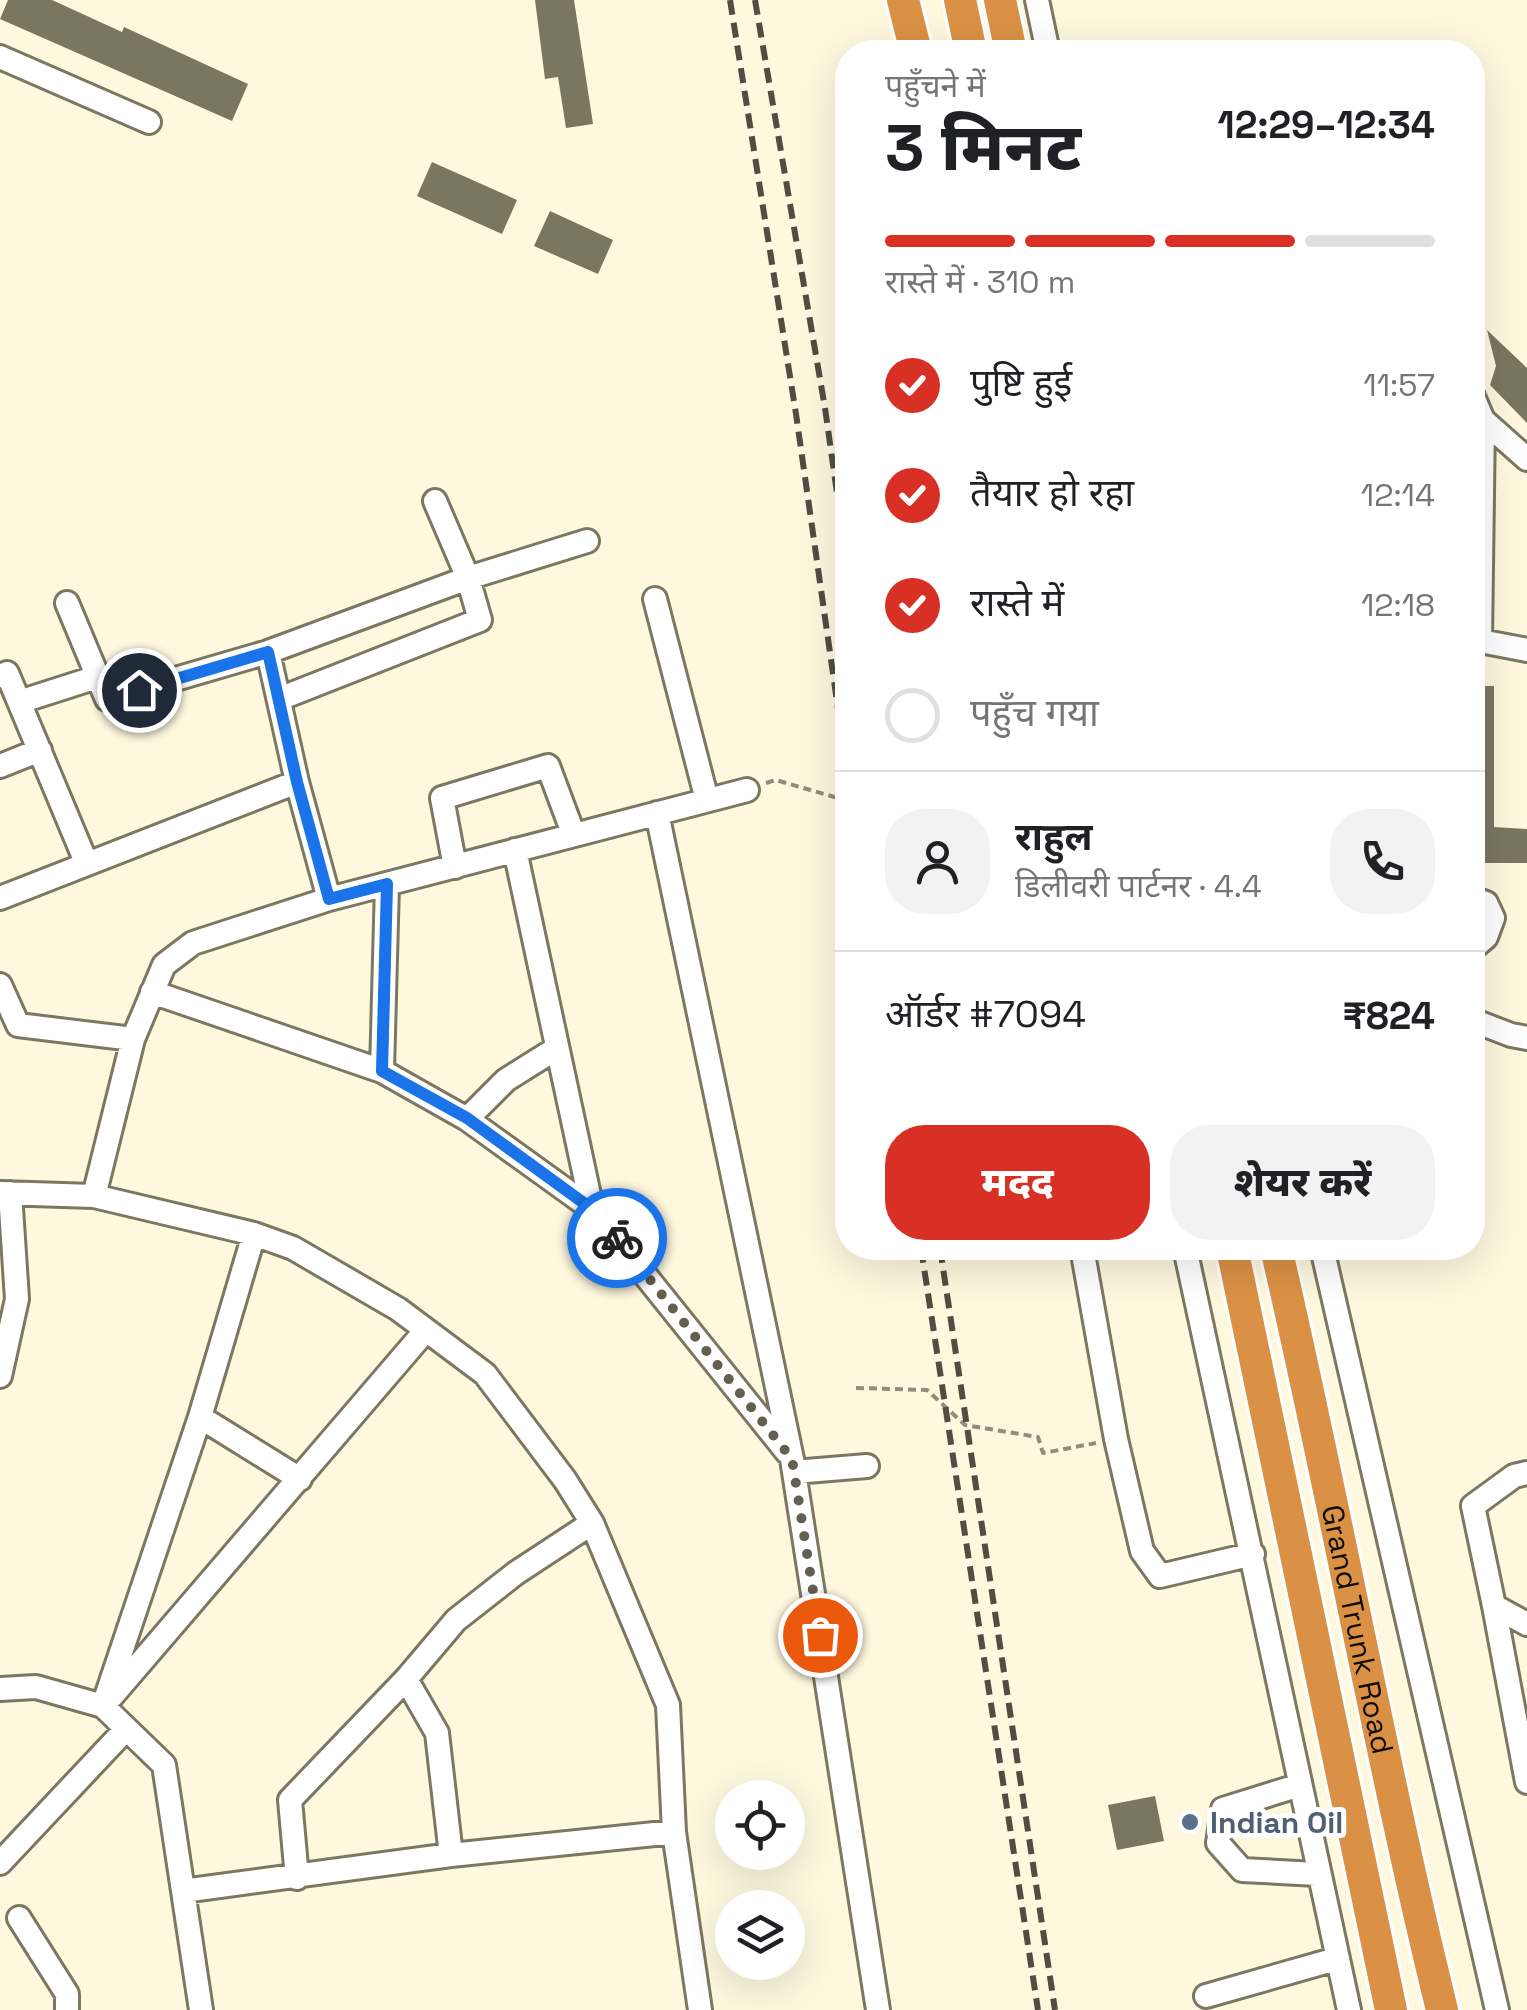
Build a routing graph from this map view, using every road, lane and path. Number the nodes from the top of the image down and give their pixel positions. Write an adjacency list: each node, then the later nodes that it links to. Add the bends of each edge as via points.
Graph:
1 (903, 0): 5 (highway)
2 (960, 0): 6 (highway)
3 (1000, 0): 7 (highway)
4 (1036, 0): 8 (street)
5 (913, 40)
6 (969, 40)
7 (1008, 40)
8 (1045, 40)
9 (0, 56): 10 (street)
10 (149, 122)
11 (1485, 423): 12 (street)
12 (1527, 459)
13 (435, 501): 15 (street)
14 (587, 541): 15 (street)
15 (468, 578): 20 (street); 23 (street, via 480,620)
16 (655, 598): 30 (street)
17 (67, 602): 22 (street)
18 (1485, 643): 19 (street)
19 (1527, 650)
20 (268, 652): 22 (street, via 106,699); 23 (street)
21 (0, 676): 24 (street, via 8,672)
22 (98, 677): 24 (street)
23 (278, 699): 27 (street)
24 (20, 702): 25 (street)
25 (40, 750): 26 (street); 34 (street)
26 (0, 766)
27 (297, 782): 34 (street); 38 (street)
28 (747, 790): 29 (path, via 776,780); 30 (street)
29 (835, 797)
30 (707, 800): 31 (street)
31 (657, 813): 32 (street); 63 (street)
32 (573, 833): 33 (street); 35 (street, via 548,766 442,798)
33 (515, 850): 35 (street); 46 (street)
34 (86, 862): 37 (street)
35 (455, 867): 36 (street)
36 (387, 884): 38 (street); 47 (street)
37 (0, 898)
38 (329, 899): 42 (street, via 193,943 164,965)
39 (1485, 903): 40 (street, via 1493,918)
40 (1485, 938)
41 (0, 985): 45 (street, via 18,1025)
42 (152, 992): 45 (street); 47 (street)
43 (1485, 1024): 44 (street)
44 (1527, 1038)
45 (133, 1039): 50 (street)
46 (557, 1048): 48 (street, via 506,1080); 51 (street)
47 (382, 1071): 48 (street)
48 (467, 1118): 51 (street)
49 (5, 1193): 50 (street); 59 (street, via 18,1299)
50 (94, 1196): 52 (street)
51 (592, 1209): 63 (street)
52 (254, 1234): 58 (street, via 293,1248); 61 (street)
53 (1084, 1260): 62 (street)
54 (1188, 1260): 68 (street)
55 (1234, 1260): 91 (highway, Grand Trunk Road)
56 (1279, 1260): 92 (highway, Grand Trunk Road)
57 (1325, 1260): 93 (street)
58 (426, 1330): 66 (street); 67 (street, via 485,1374)
59 (0, 1376)
60 (856, 1388): 62 (path, via 927,1390 964,1425 1038,1437 1042,1453)
61 (200, 1418): 66 (street); 73 (street)
62 (1116, 1439): 68 (street, via 1142,1551 1160,1576)
63 (793, 1466): 64 (street); 89 (street)
64 (866, 1466)
65 (1527, 1473): 69 (street, via 1473,1506)
66 (300, 1479): 73 (street)
67 (592, 1523): 71 (street, via 456,1620); 77 (street, via 668,1705)
68 (1253, 1554): 76 (street)
69 (1494, 1606): 70 (street); 75 (street)
70 (1527, 1624)
71 (406, 1679): 78 (street, via 436,1733); 81 (street, via 290,1800)
72 (0, 1689): 73 (street, via 36,1687)
73 (103, 1706): 74 (street)
74 (126, 1728): 79 (street); 82 (street, via 164,1765)
75 (1527, 1782)
76 (1300, 1785): 80 (street); 80 (street, via 1223,1808 1218,1843 1242,1870)
77 (674, 1832): 78 (street); 88 (street)
78 (452, 1856): 81 (street)
79 (0, 1863)
80 (1318, 1874): 84 (street)
81 (298, 1878): 82 (street)
82 (184, 1892): 87 (street)
83 (19, 1918): 86 (street, via 67,1994)
84 (1336, 1959): 85 (street); 90 (street)
85 (1206, 1996)
86 (67, 2010)
87 (201, 2010)
88 (700, 2010)
89 (878, 2010)
90 (1349, 2010)
91 (1390, 2010)
92 (1442, 2010)
93 (1497, 2010)

